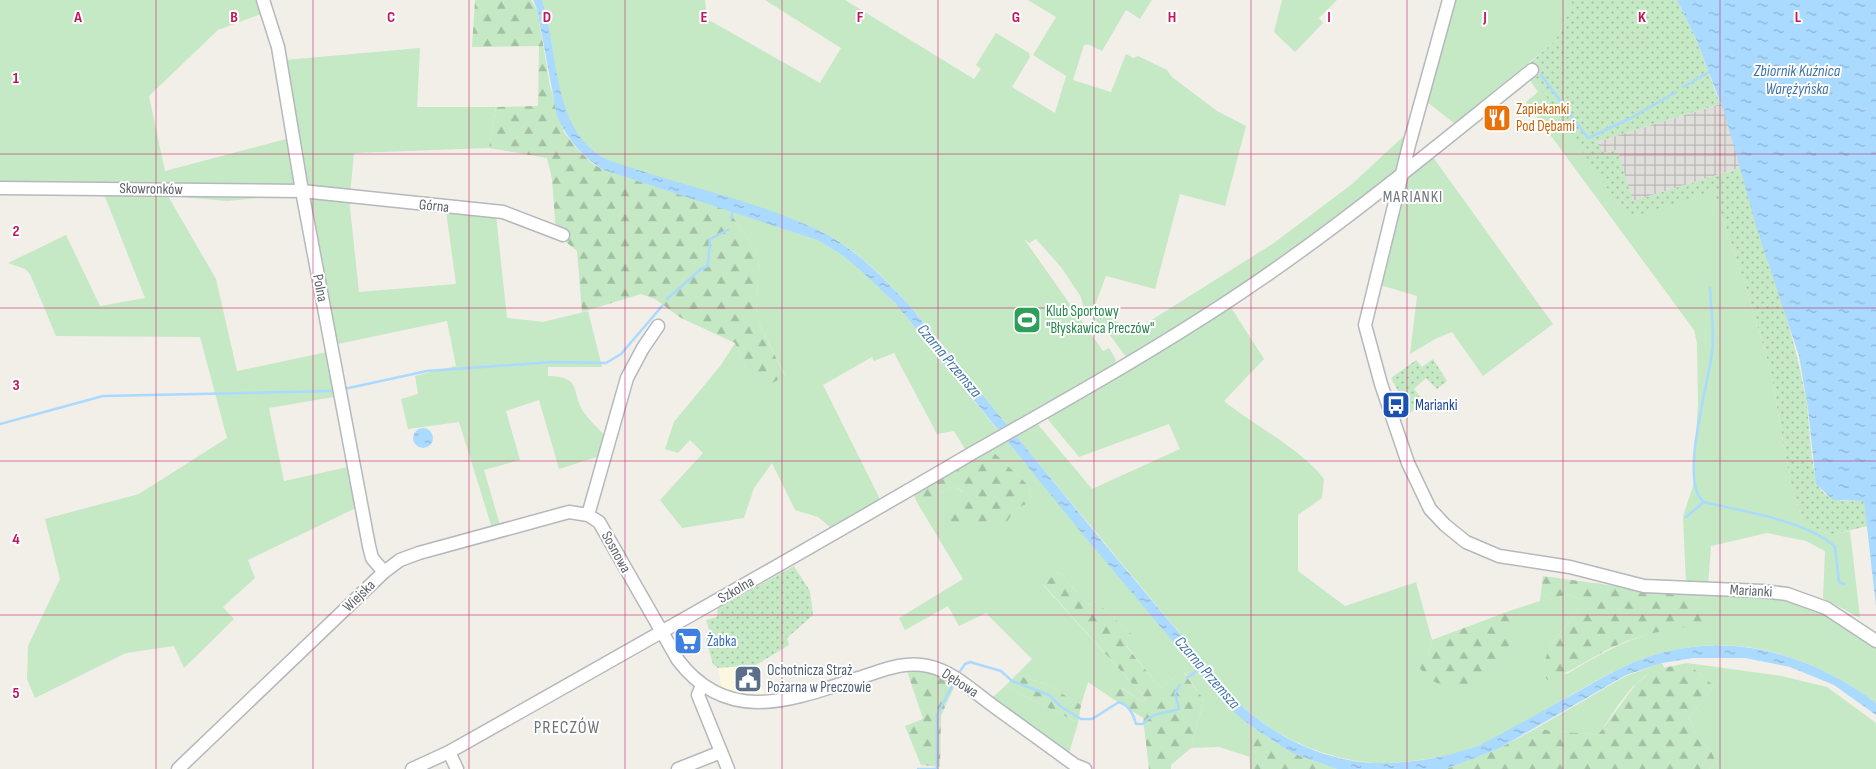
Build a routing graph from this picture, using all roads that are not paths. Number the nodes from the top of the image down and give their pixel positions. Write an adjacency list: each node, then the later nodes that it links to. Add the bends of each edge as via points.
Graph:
1 (263, 0): 6 (street, Polna, via 278,47)
2 (1448, 0): 4 (street, Marianki)
3 (1532, 70): 4 (street)
4 (1402, 174): 7 (street); 8 (street, Marianki)
5 (0, 188): 6 (street, Skowronków)
6 (302, 191): 9 (street, Górna, via 503,212); 12 (street, Polna, via 369,546 372,558)
7 (1372, 198): 8 (street, via 1386,205); 13 (street, Szkolna, via 1231,300)
8 (1391, 218): 14 (street, Marianki, via 1366,332 1408,463 1425,501 1445,526 1475,547 1499,556 1562,566 1636,585 1668,589 1767,591 1796,596 1832,611)
9 (562, 235)
10 (658, 326): 11 (street, via 627,378)
11 (588, 515): 12 (street, Wiejska, via 569,512 486,533 419,552); 13 (street, Sosnowa, via 599,522 606,533)
12 (384, 572): 19 (street, Wiejska)
13 (662, 633): 15 (street, Sosnowa, via 685,670); 16 (street, Szkolna)
14 (1876, 640)
15 (702, 685): 17 (street, via 698,695); 18 (street, Dębowa, via 737,699 777,702 897,666 929,666 953,676)
16 (448, 752): 20 (street, Szkolna); 21 (street)
17 (721, 752): 22 (street); 23 (street)
18 (1077, 768)
19 (178, 769)
20 (412, 769)
21 (457, 769)
22 (678, 769)
23 (728, 769)

